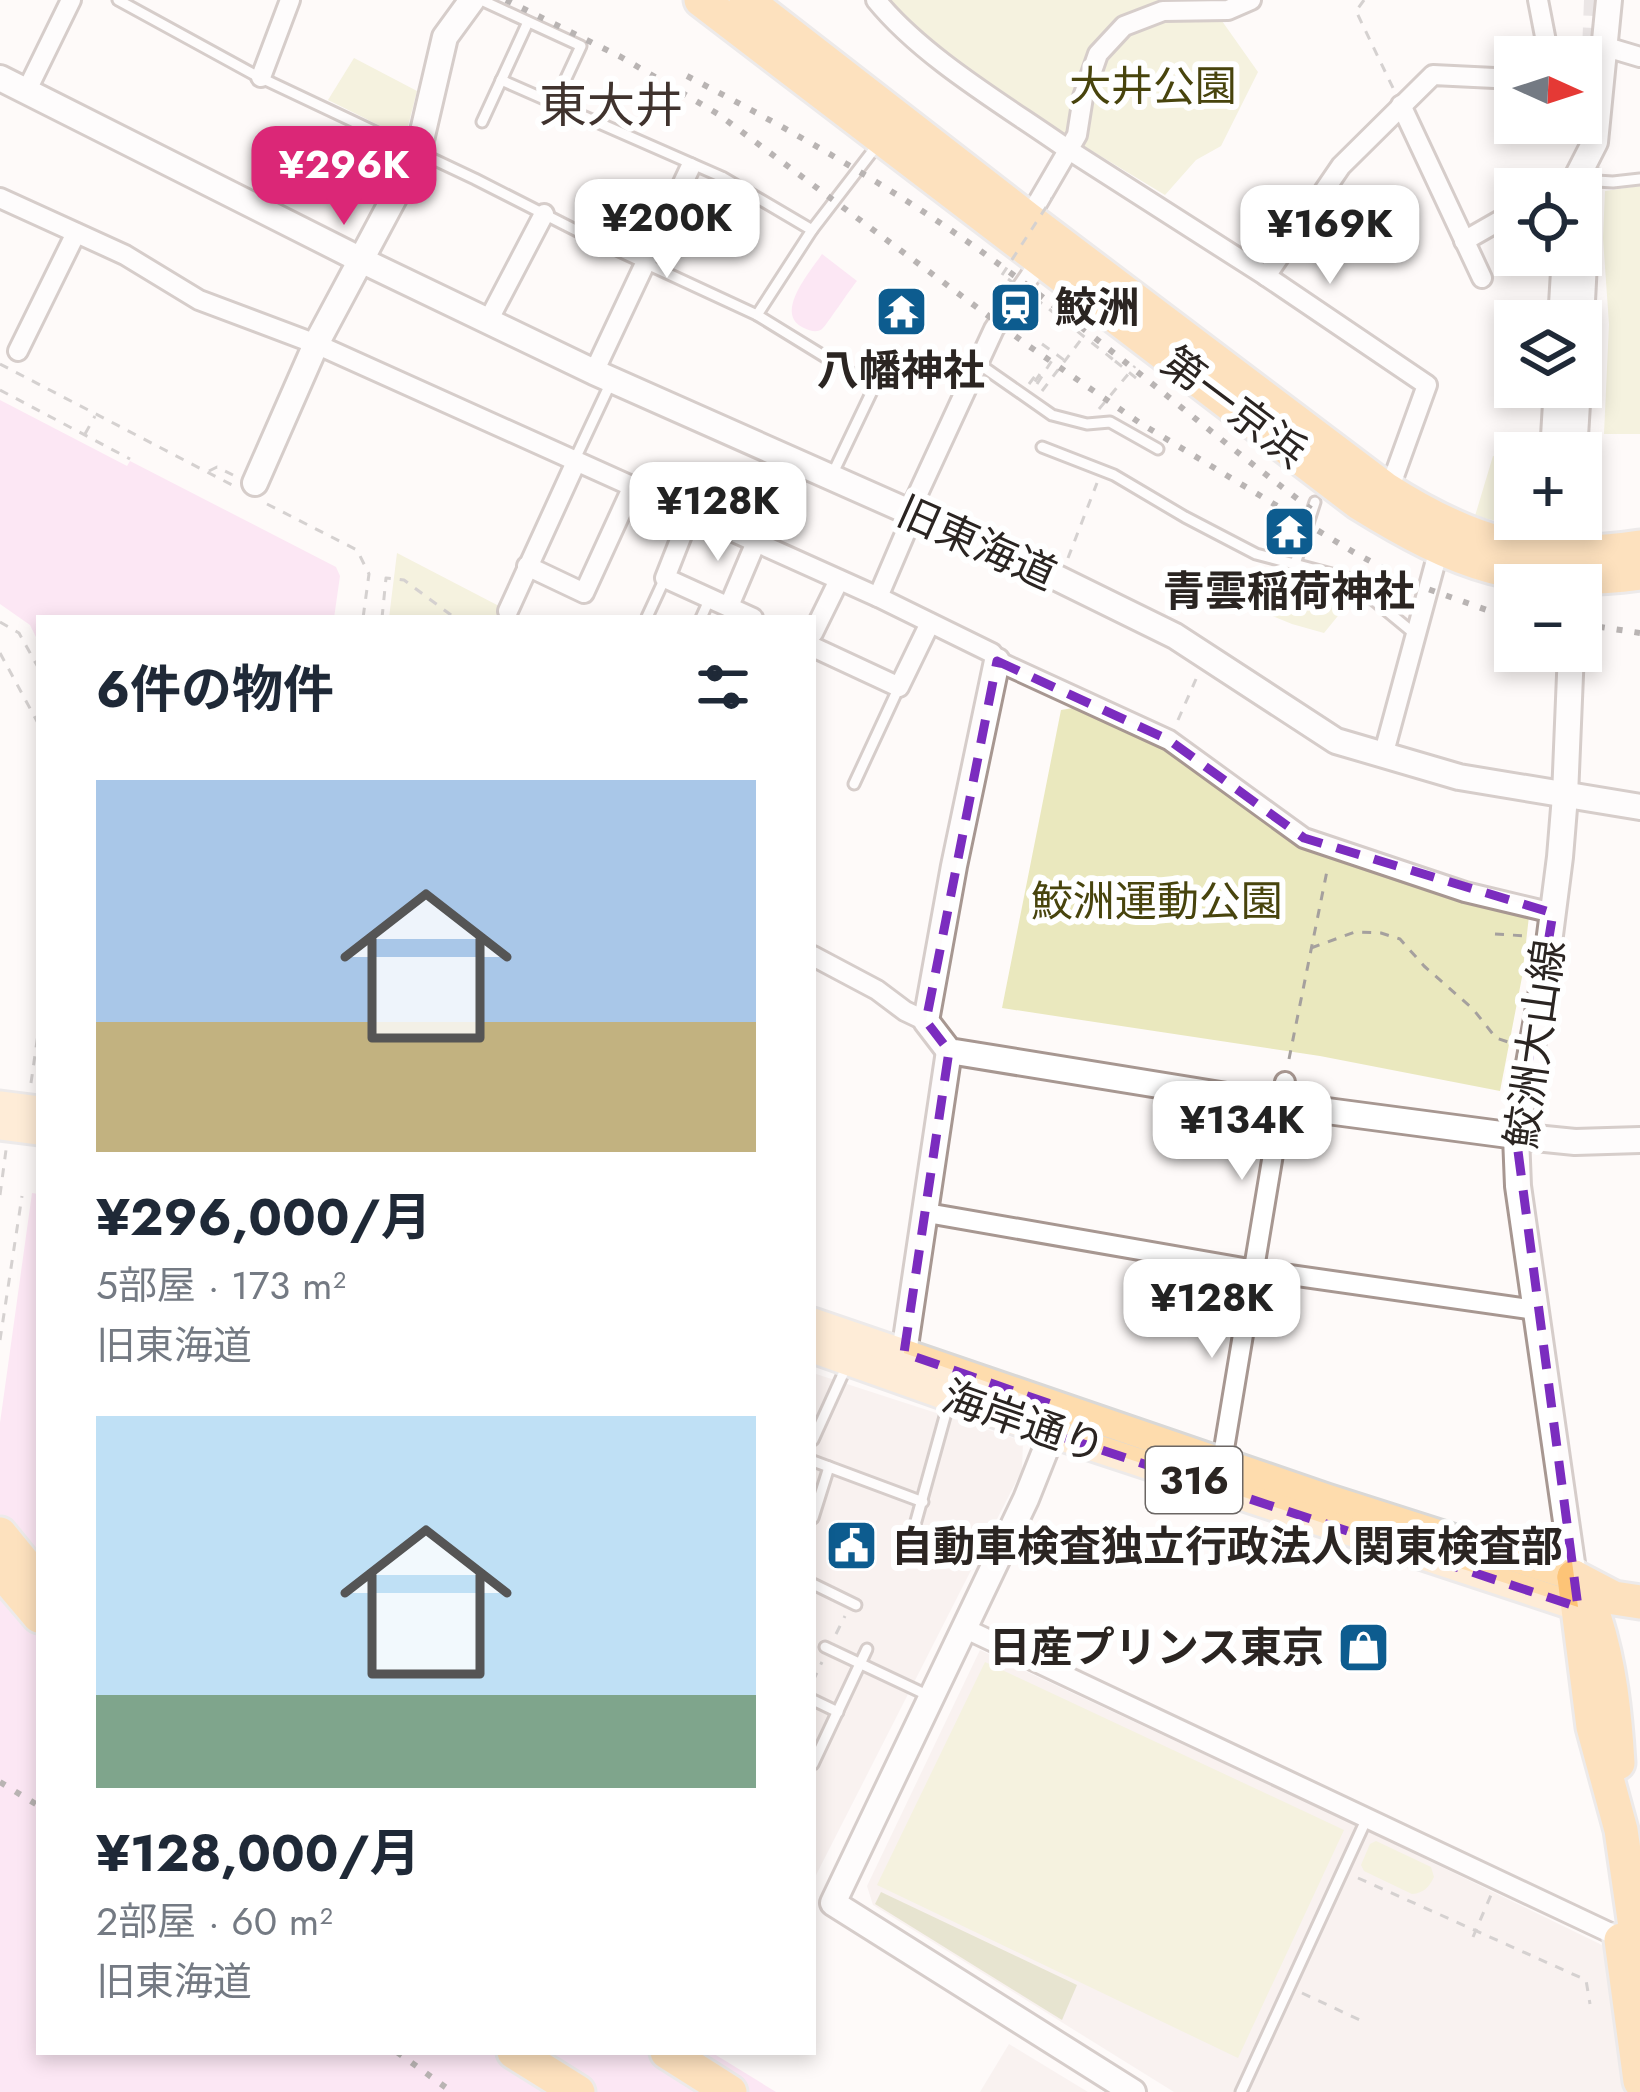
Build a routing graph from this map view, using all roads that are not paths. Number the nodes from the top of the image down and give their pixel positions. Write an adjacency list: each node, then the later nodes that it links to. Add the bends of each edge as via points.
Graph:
1 (70, 0): 20 (street)
2 (118, 0): 16 (lane)
3 (290, 0): 16 (street)
4 (472, 0): 26 (street, via 446,37)
5 (481, 0): 12 (lane)
6 (700, 0): 24 (highway, 第一京浜)
7 (746, 0): 32 (highway, 第一京浜)
8 (876, 0): 25 (street, via 934,55)
9 (1538, 0): 13 (street)
10 (1609, 0): 14 (street)
11 (1247, 1): 25 (street, via 1228,10 1163,11 1124,26 1098,54)
12 (528, 22): 19 (lane); 21 (lane, via 580,46)
13 (1545, 36)
14 (1604, 46): 15 (street); 28 (street, via 1594,142)
15 (1640, 57)
16 (260, 77): 26 (lane)
17 (1494, 78): 22 (street, via 1433,75)
18 (0, 79): 20 (street, 旧東海道)
19 (501, 80): 21 (lane); 23 (lane)
20 (26, 92): 38 (street, 旧東海道)
21 (555, 102): 27 (lane)
22 (1401, 105): 37 (street); 41 (street, via 1342,166)
23 (482, 122)
24 (883, 139): 35 (lane); 39 (highway, 第一京浜)
25 (1068, 150): 32 (street); 41 (street)
26 (418, 153): 33 (lane); 38 (street)
27 (691, 166): 35 (lane); 40 (street)
28 (1581, 168)
29 (1640, 179): 30 (lane)
30 (1602, 183)
31 (0, 198): 36 (street)
32 (1040, 209): 56 (highway, 第一京浜)
33 (544, 214): 40 (lane); 44 (street)
34 (1494, 225): 37 (street)
35 (812, 230): 43 (lane)
36 (76, 233): 45 (street, via 199,300); 46 (street)
37 (1464, 241): 42 (street)
38 (361, 260): 44 (street, 旧東海道); 45 (street)
39 (1041, 260): 47 (street); 63 (highway, 第一京浜, via 1359,503)
40 (645, 263): 43 (lane); 48 (street)
41 (1266, 277): 56 (street, via 1427,386)
42 (1482, 278)
43 (757, 315): 54 (lane, via 874,387)
44 (488, 321): 48 (street, 旧東海道)
45 (316, 344): 53 (street); 57 (street)
46 (18, 351)
47 (979, 364): 49 (lane); 60 (street)
48 (603, 376): 53 (lane); 54 (street, 旧東海道)
49 (1052, 415): 50 (lane); 52 (lane, via 1110,422)
50 (1049, 429)
51 (1042, 447): 64 (lane, via 1102,470 1256,554)
52 (1158, 449)
53 (575, 461): 55 (street); 67 (street)
54 (830, 478): 60 (street, 旧東海道)
55 (633, 486): 59 (street); 67 (street, via 584,593)
56 (1384, 488): 65 (highway, 第一京浜, via 1475,536)
57 (250, 490)
58 (1315, 502): 64 (lane)
59 (692, 512): 61 (street); 71 (street)
60 (911, 514): 73 (street); 87 (street, 旧東海道, via 1175,636 1336,741)
61 (756, 542): 72 (street); 75 (street)
62 (1640, 547): 66 (highway, 第一京浜)
63 (1439, 549): 68 (highway, 第一京浜); 82 (street)
64 (1295, 564): 82 (lane, via 1348,578)
65 (1554, 564)
66 (1592, 564)
67 (527, 566): 76 (street)
68 (1494, 569)
69 (1602, 572): 70 (highway, 第一京浜)
70 (1640, 573)
71 (665, 578): 74 (street); 77 (lane)
72 (838, 580): 73 (street); 81 (street)
73 (878, 597): 80 (street)
74 (710, 598): 75 (street); 78 (lane)
75 (729, 606): 79 (street)
76 (508, 610)
77 (648, 615)
78 (702, 615)
79 (747, 615)
80 (930, 623): 84 (street); 86 (street)
81 (816, 627)
82 (1416, 635): 87 (street)
83 (816, 648): 86 (street)
84 (997, 661): 91 (street, via 1169,740 1304,838); 93 (street)
85 (1569, 672): 89 (street, 鮫洲大山線)
86 (899, 687): 88 (lane)
87 (1383, 755): 89 (street, 旧東海道)
88 (854, 784)
89 (1565, 796): 90 (street, 旧東海道); 91 (street, 鮫洲大山線)
90 (1640, 807)
91 (1553, 913): 96 (street, 鮫洲大山線)
92 (816, 958): 93 (street)
93 (926, 1021): 94 (street)
94 (949, 1051): 95 (street); 98 (street)
95 (1284, 1093): 96 (street); 99 (street)
96 (1516, 1136): 97 (street); 100 (street, 鮫洲大山線)
97 (1640, 1140)
98 (927, 1213): 99 (street); 103 (street)
99 (1255, 1270): 100 (street); 109 (street)
100 (1536, 1310): 118 (street, 鮫洲大山線)
101 (816, 1323): 103 (main road, 海岸通り / 316)
102 (816, 1350): 104 (main road, 海岸通り / 316)
103 (904, 1353): 106 (main road, 海岸通り / 316)
104 (848, 1361): 105 (main road, 海岸通り / 316); 107 (lane)
105 (951, 1396): 106 (main road, 海岸通り / 316); 111 (lane)
106 (1058, 1421): 109 (main road, 海岸通り / 316); 118 (main road, 海岸通り / 316); 121 (street)
107 (816, 1433)
108 (816, 1461): 110 (lane)
109 (1222, 1461): 118 (main road, 海岸通り / 316)
110 (829, 1467): 111 (lane); 112 (lane)
111 (923, 1502): 114 (lane)
112 (816, 1508)
113 (0, 1534): 116 (highway)
114 (908, 1550)
115 (0, 1570): 120 (highway)
116 (36, 1578)
117 (816, 1585): 119 (lane)
118 (1600, 1598): 128 (highway)
119 (852, 1607)
120 (36, 1612)
121 (964, 1628): 125 (street); 130 (street)
122 (825, 1647): 124 (lane)
123 (867, 1648): 124 (lane)
124 (861, 1663): 125 (lane); 127 (lane)
125 (932, 1697): 138 (street, via 833,1903)
126 (816, 1701): 127 (lane)
127 (838, 1712): 129 (lane)
128 (1604, 1719): 131 (highway); 132 (highway)
129 (816, 1758)
130 (1367, 1818): 132 (street); 139 (lane)
131 (1630, 1830): 132 (highway)
132 (1630, 1949): 135 (highway)
133 (519, 2055): 136 (highway)
134 (672, 2055): 137 (highway)
135 (1640, 2081)
136 (578, 2092)
137 (730, 2092)
138 (1133, 2092)
139 (1241, 2092)

